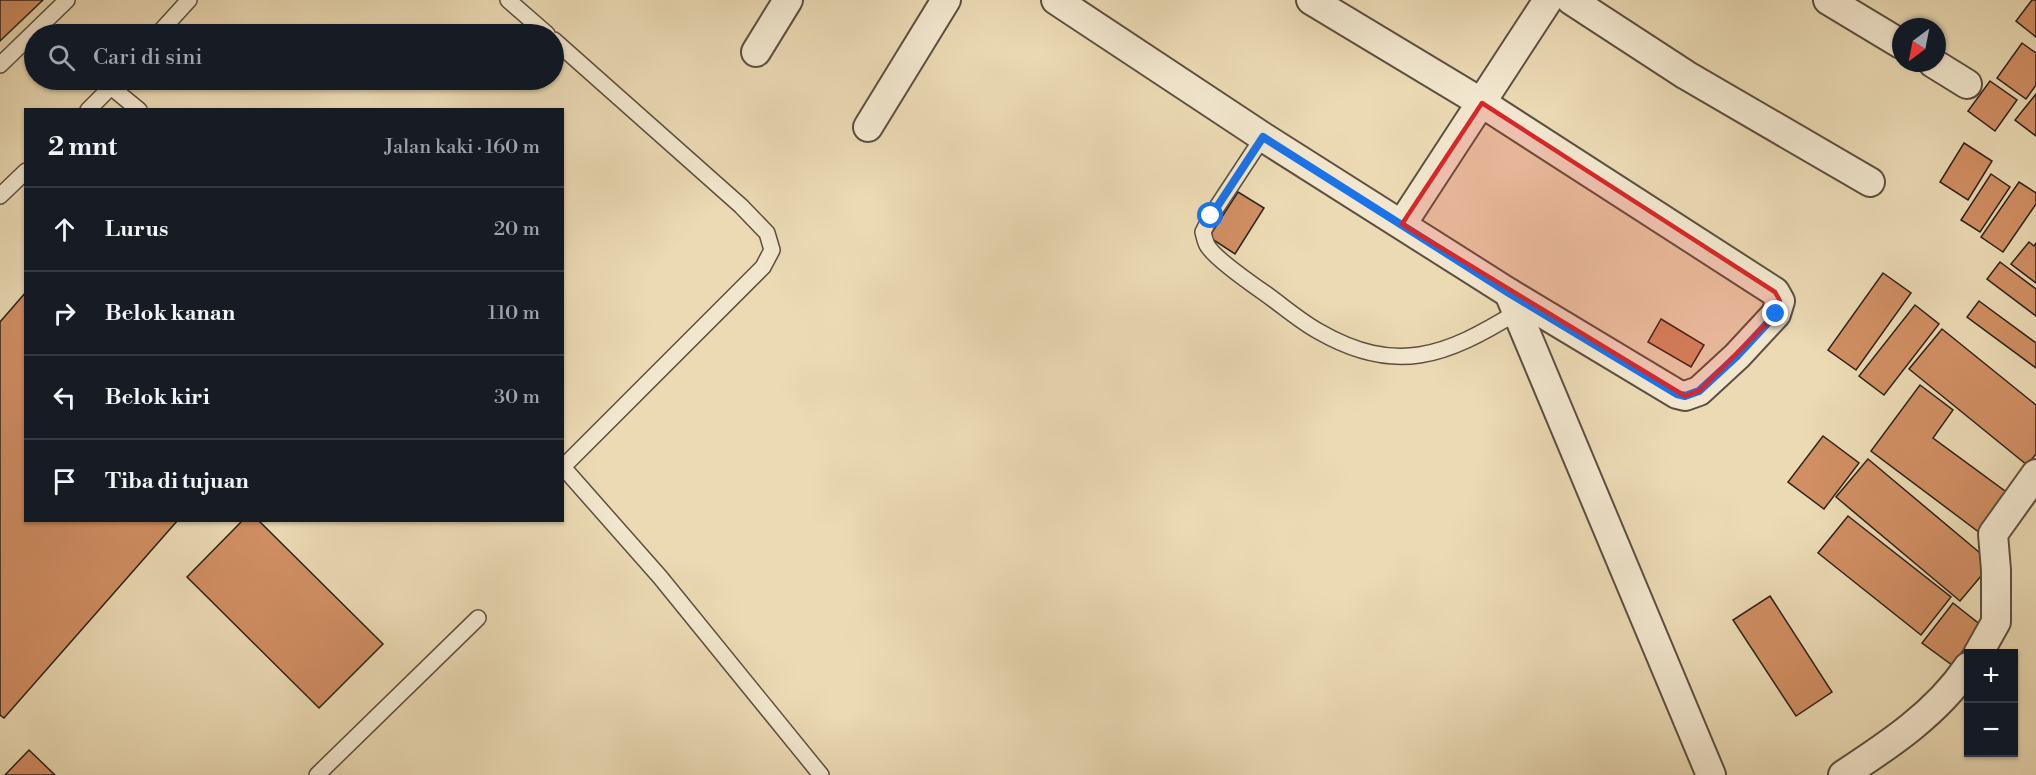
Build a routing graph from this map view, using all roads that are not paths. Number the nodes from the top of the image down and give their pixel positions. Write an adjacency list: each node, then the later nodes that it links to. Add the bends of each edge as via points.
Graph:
1 (67, 0): 11 (lane)
2 (189, 0): 12 (lane)
3 (508, 0): 13 (lane)
4 (788, 0): 17 (street)
5 (946, 0): 26 (street)
6 (1056, 0): 27 (street)
7 (1311, 0): 23 (street)
8 (1548, 0): 23 (street)
9 (1570, 0): 29 (street, via 1686,75)
10 (1828, 0): 14 (street)
11 (42, 24)
12 (167, 24)
13 (536, 24)
14 (1892, 39)
15 (24, 42): 18 (lane)
16 (564, 49): 33 (lane, via 741,206 766,233 772,250 763,267)
17 (756, 52)
18 (0, 65)
19 (1946, 71): 20 (street)
20 (1967, 84)
21 (108, 90): 24 (lane)
22 (121, 90): 25 (lane)
23 (1482, 104): 31 (street); 32 (street, via 1775,292 1780,301 1776,314 1737,356 1699,391 1685,396)
24 (90, 108)
25 (137, 108)
26 (868, 127)
27 (1263, 137): 31 (street); 32 (lane, via 1203,232 1208,247 1241,276 1318,331 1361,351 1394,358 1426,356 1488,330)
28 (24, 173): 30 (lane)
29 (1870, 182)
30 (0, 196)
31 (1402, 224): 32 (street)
32 (1513, 302): 41 (street)
33 (564, 466)
34 (564, 468): 40 (lane, via 660,577)
35 (2036, 474): 37 (street, via 1993,534 1996,622)
36 (478, 618): 39 (lane)
37 (1981, 649)
38 (1964, 672): 42 (street, via 1942,701)
39 (317, 775)
40 (821, 775)
41 (1711, 775)
42 (1843, 775)

